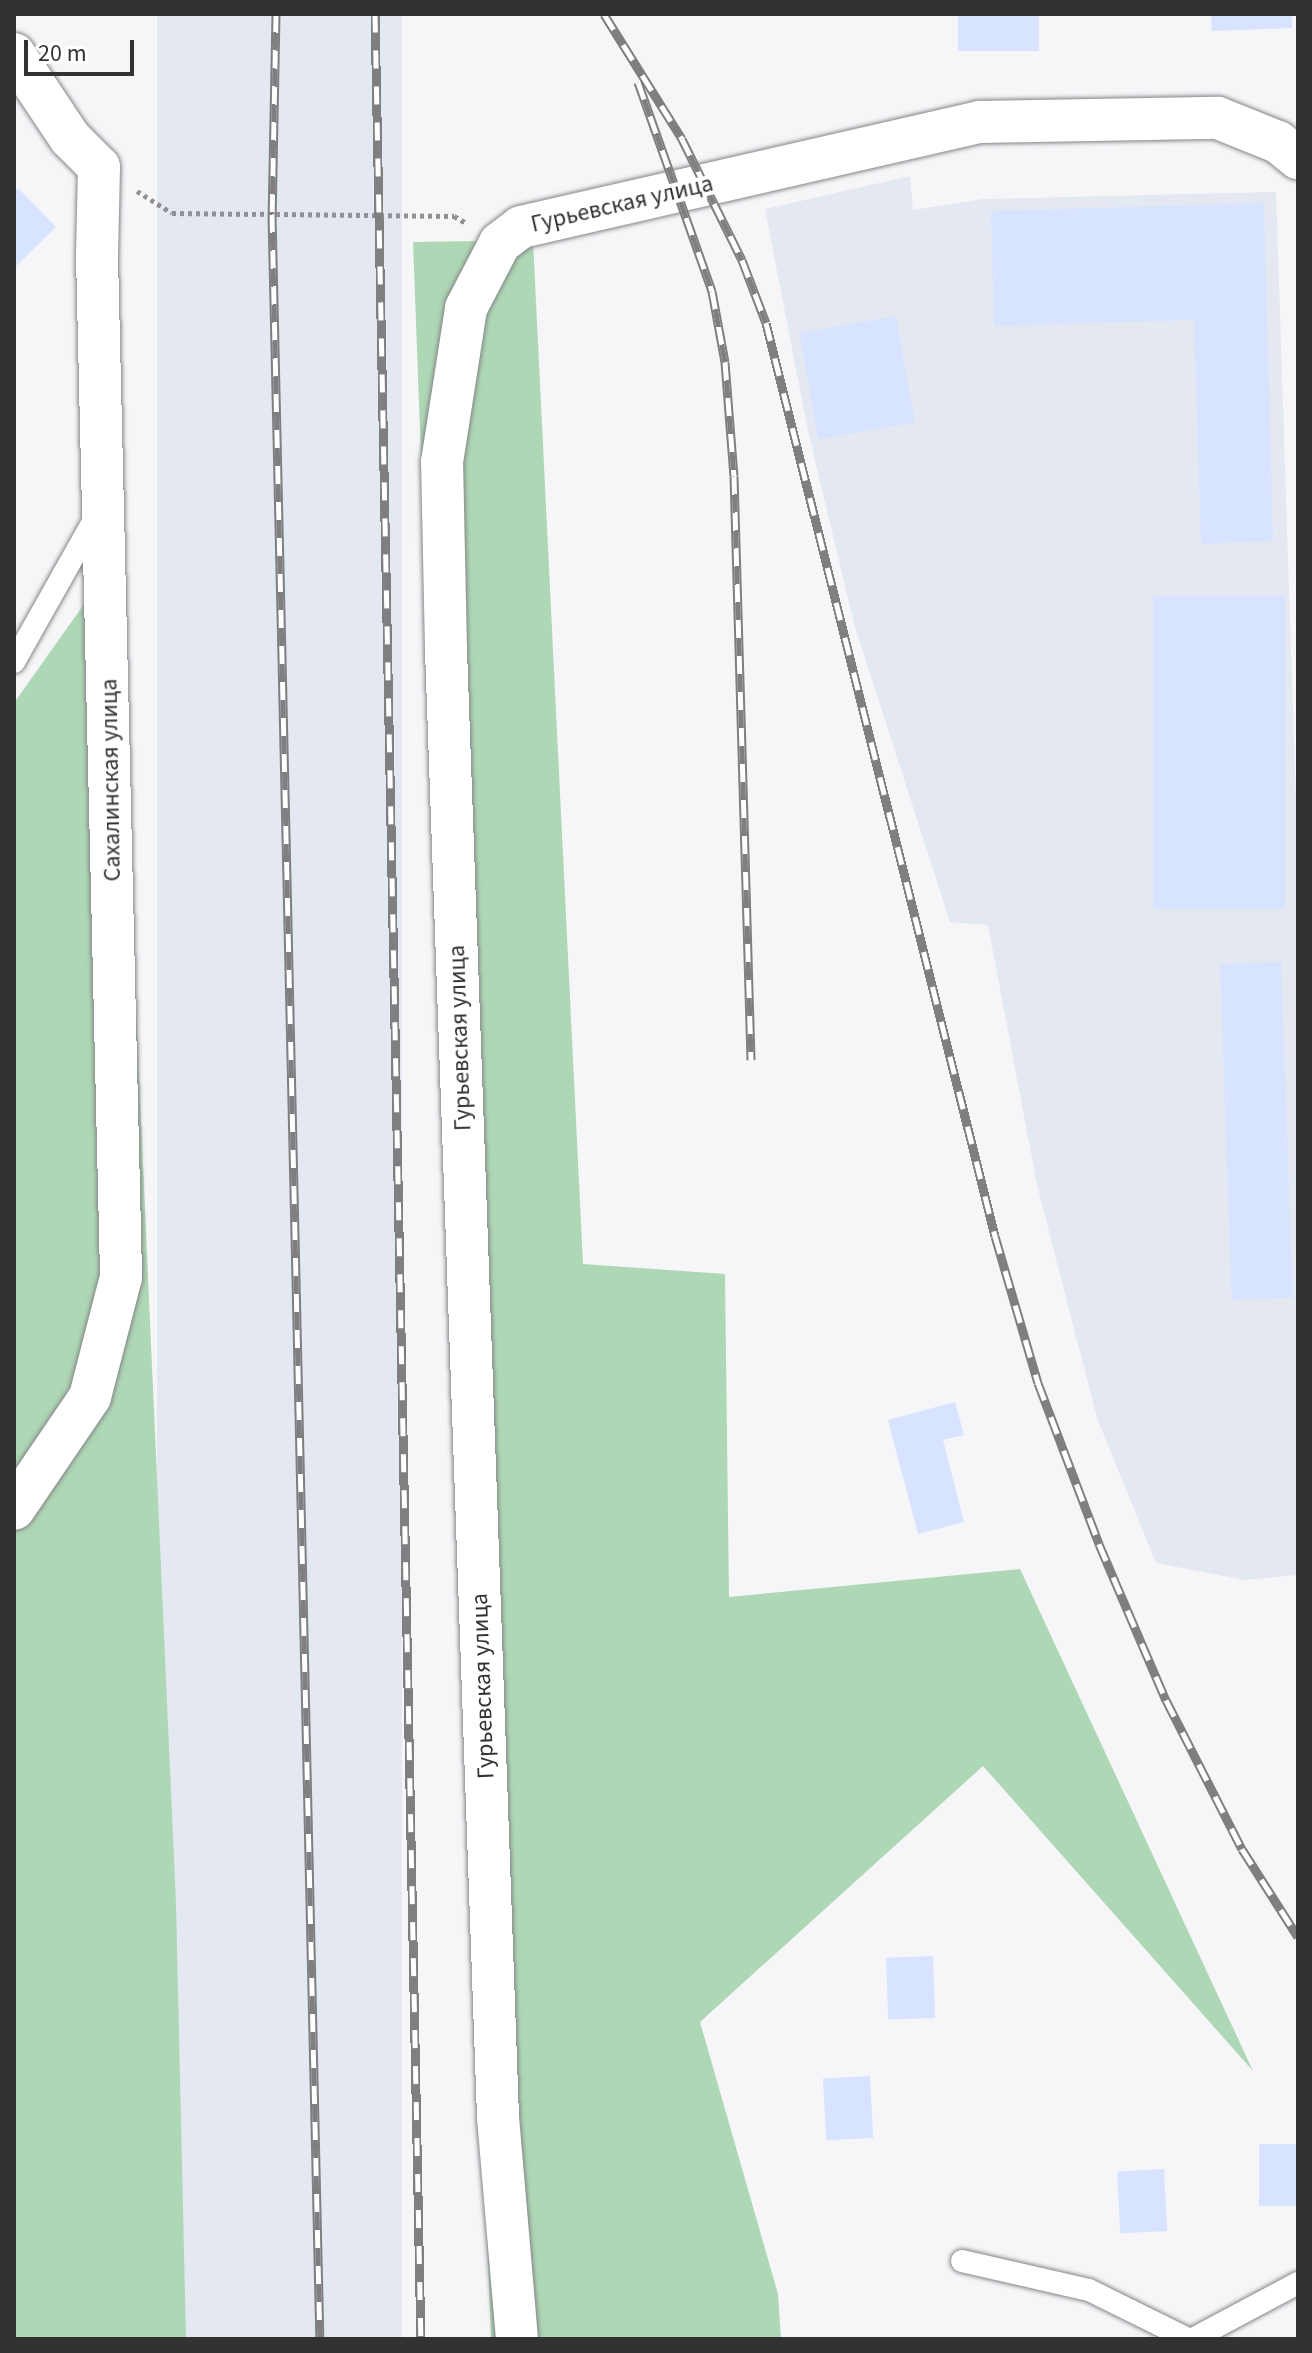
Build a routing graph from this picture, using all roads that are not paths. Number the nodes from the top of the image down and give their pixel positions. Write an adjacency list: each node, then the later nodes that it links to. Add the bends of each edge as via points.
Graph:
1 (14, 54): 3 (street, Сахалинская улица, via 70,138 99,167)
2 (1298, 158): 8 (street, Гурьевская улица, via 1278,142 1218,118 979,122 521,227 500,243 466,308 442,462 498,2117)
3 (106, 500): 4 (lane); 5 (street, Сахалинская улица, via 121,1277 90,1397)
4 (14, 662)
5 (14, 1509)
6 (962, 2261): 9 (lane, via 1089,2290)
7 (1298, 2283): 9 (lane)
8 (517, 2339)
9 (1190, 2339)

